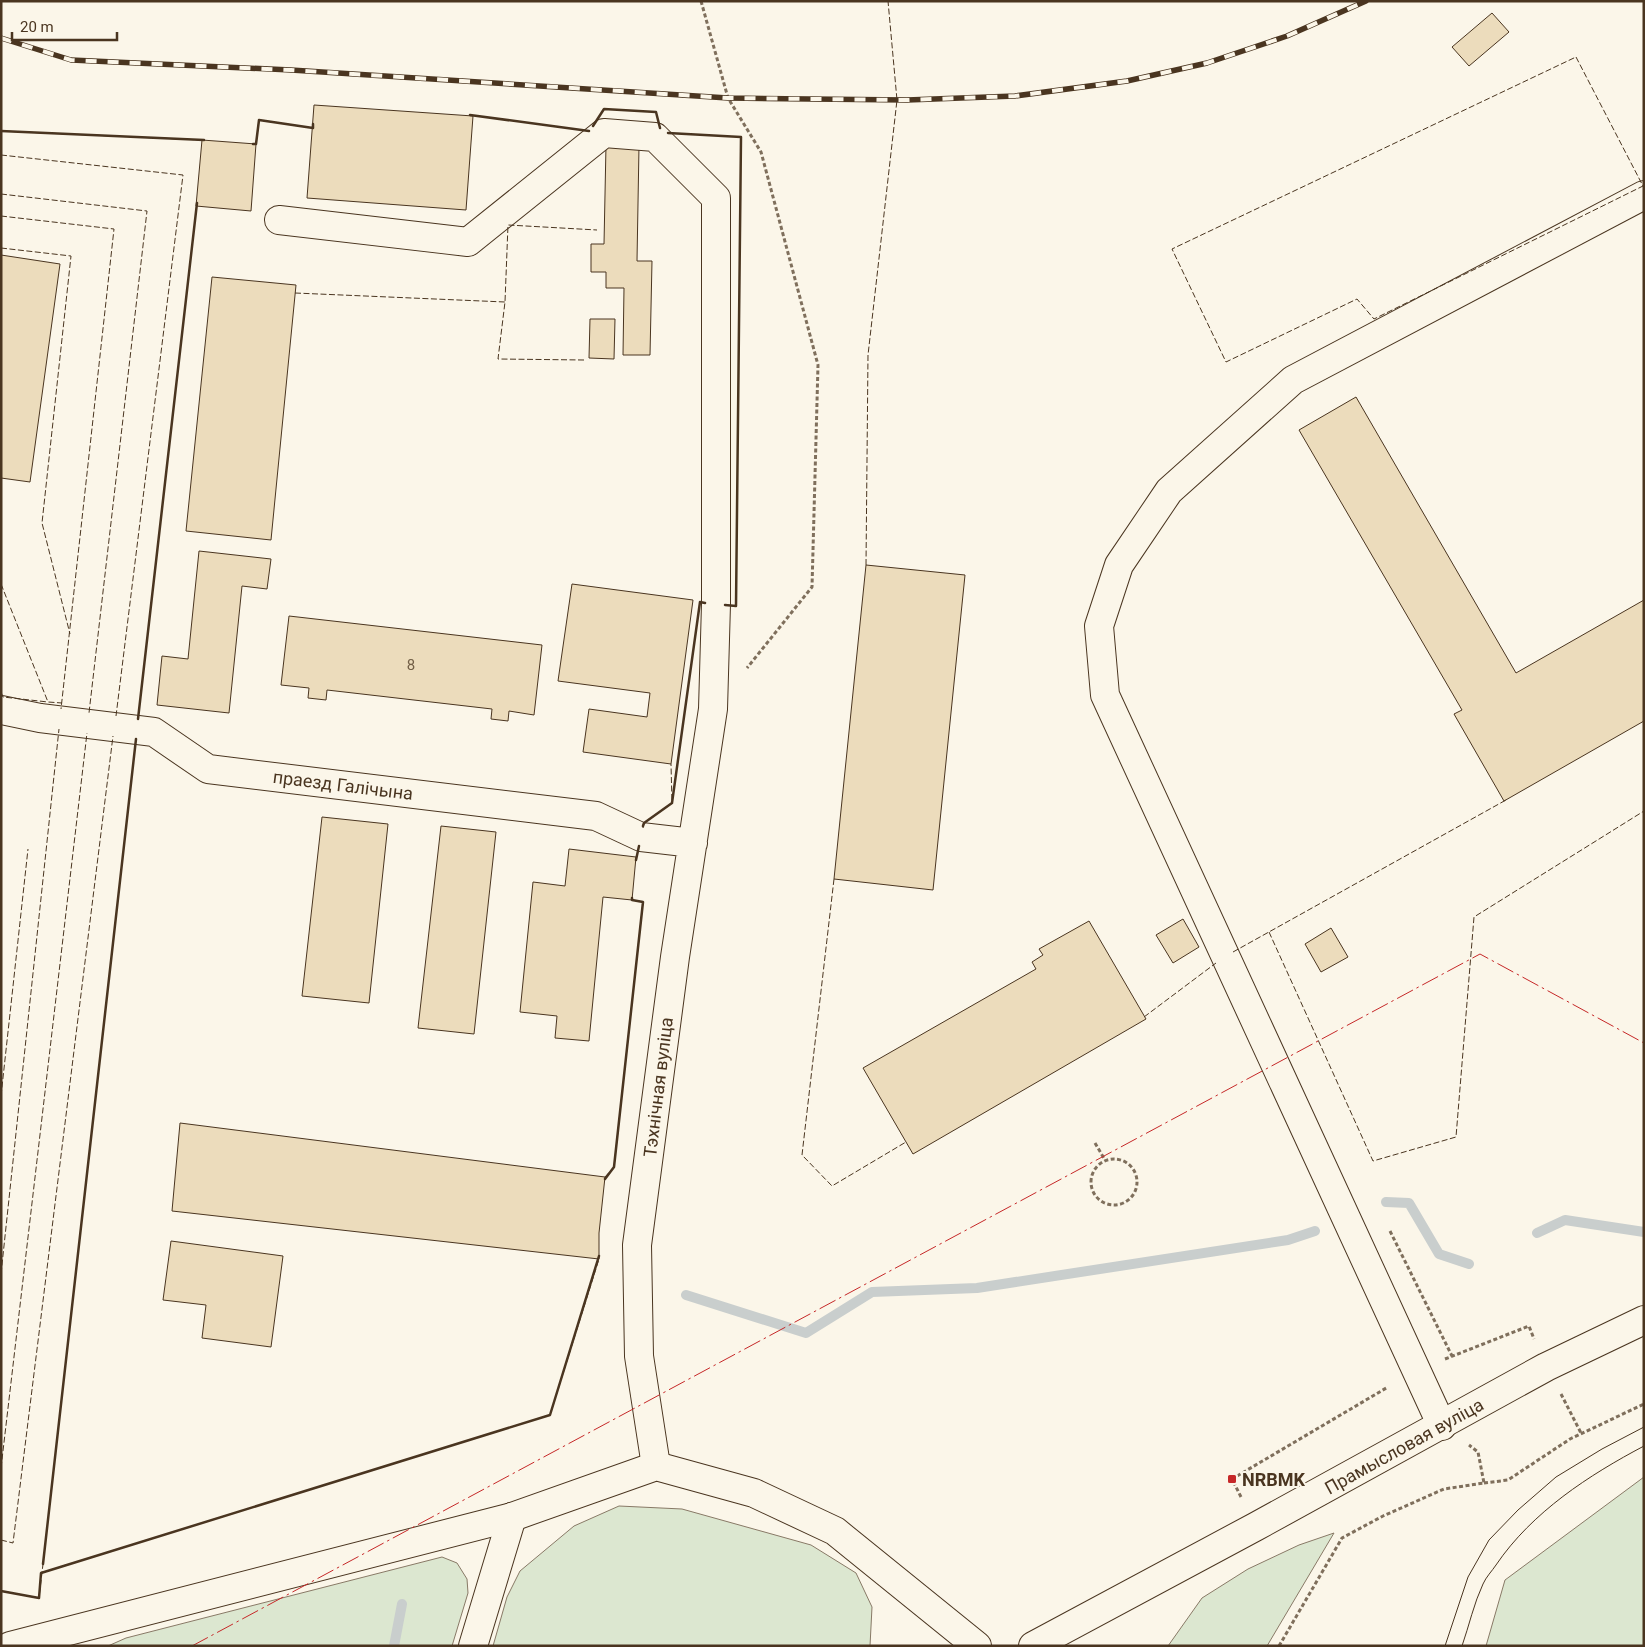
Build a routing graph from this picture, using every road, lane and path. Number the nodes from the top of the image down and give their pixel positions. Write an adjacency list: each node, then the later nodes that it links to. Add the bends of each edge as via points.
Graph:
1 (701, 1): 4 (path, via 728,98 761,152 818,365 812,588)
2 (1644, 195): 12 (main road, via 1293,380 1169,490 1119,565 1099,626 1105,694)
3 (279, 220): 6 (main road, Тэхнічная вуліца, via 468,242 604,133 656,137 716,198 713,709)
4 (744, 671)
5 (1, 710): 6 (main road, праезд Галічына, via 154,732 208,769 596,816 641,837)
6 (692, 843): 14 (main road, Тэхнічная вуліца, via 637,1244 639,1356)
7 (1095, 1143): 8 (path)
8 (1105, 1160): 8 (path, via 1093,1173 1093,1191 1106,1203 1124,1203 1136,1190 1136,1172 1123,1160)
9 (1644, 1320): 10 (main road, Прамысловая вуліца)
10 (1546, 1366): 12 (main road, Прамысловая вуліца); 13 (path)
11 (1644, 1404): 13 (path)
12 (1442, 1426): 15 (path, via 1478,1452); 20 (main road, Прамысловая вуліца)
13 (1581, 1433): 15 (path, via 1508,1480)
14 (656, 1466): 16 (main road); 19 (main road, via 754,1493 835,1531)
15 (1484, 1483): 21 (path, via 1444,1489 1342,1538)
16 (512, 1517): 17 (main road); 18 (main road)
17 (10, 1646)
18 (472, 1646)
19 (977, 1646)
20 (1033, 1646)
21 (1279, 1646)

